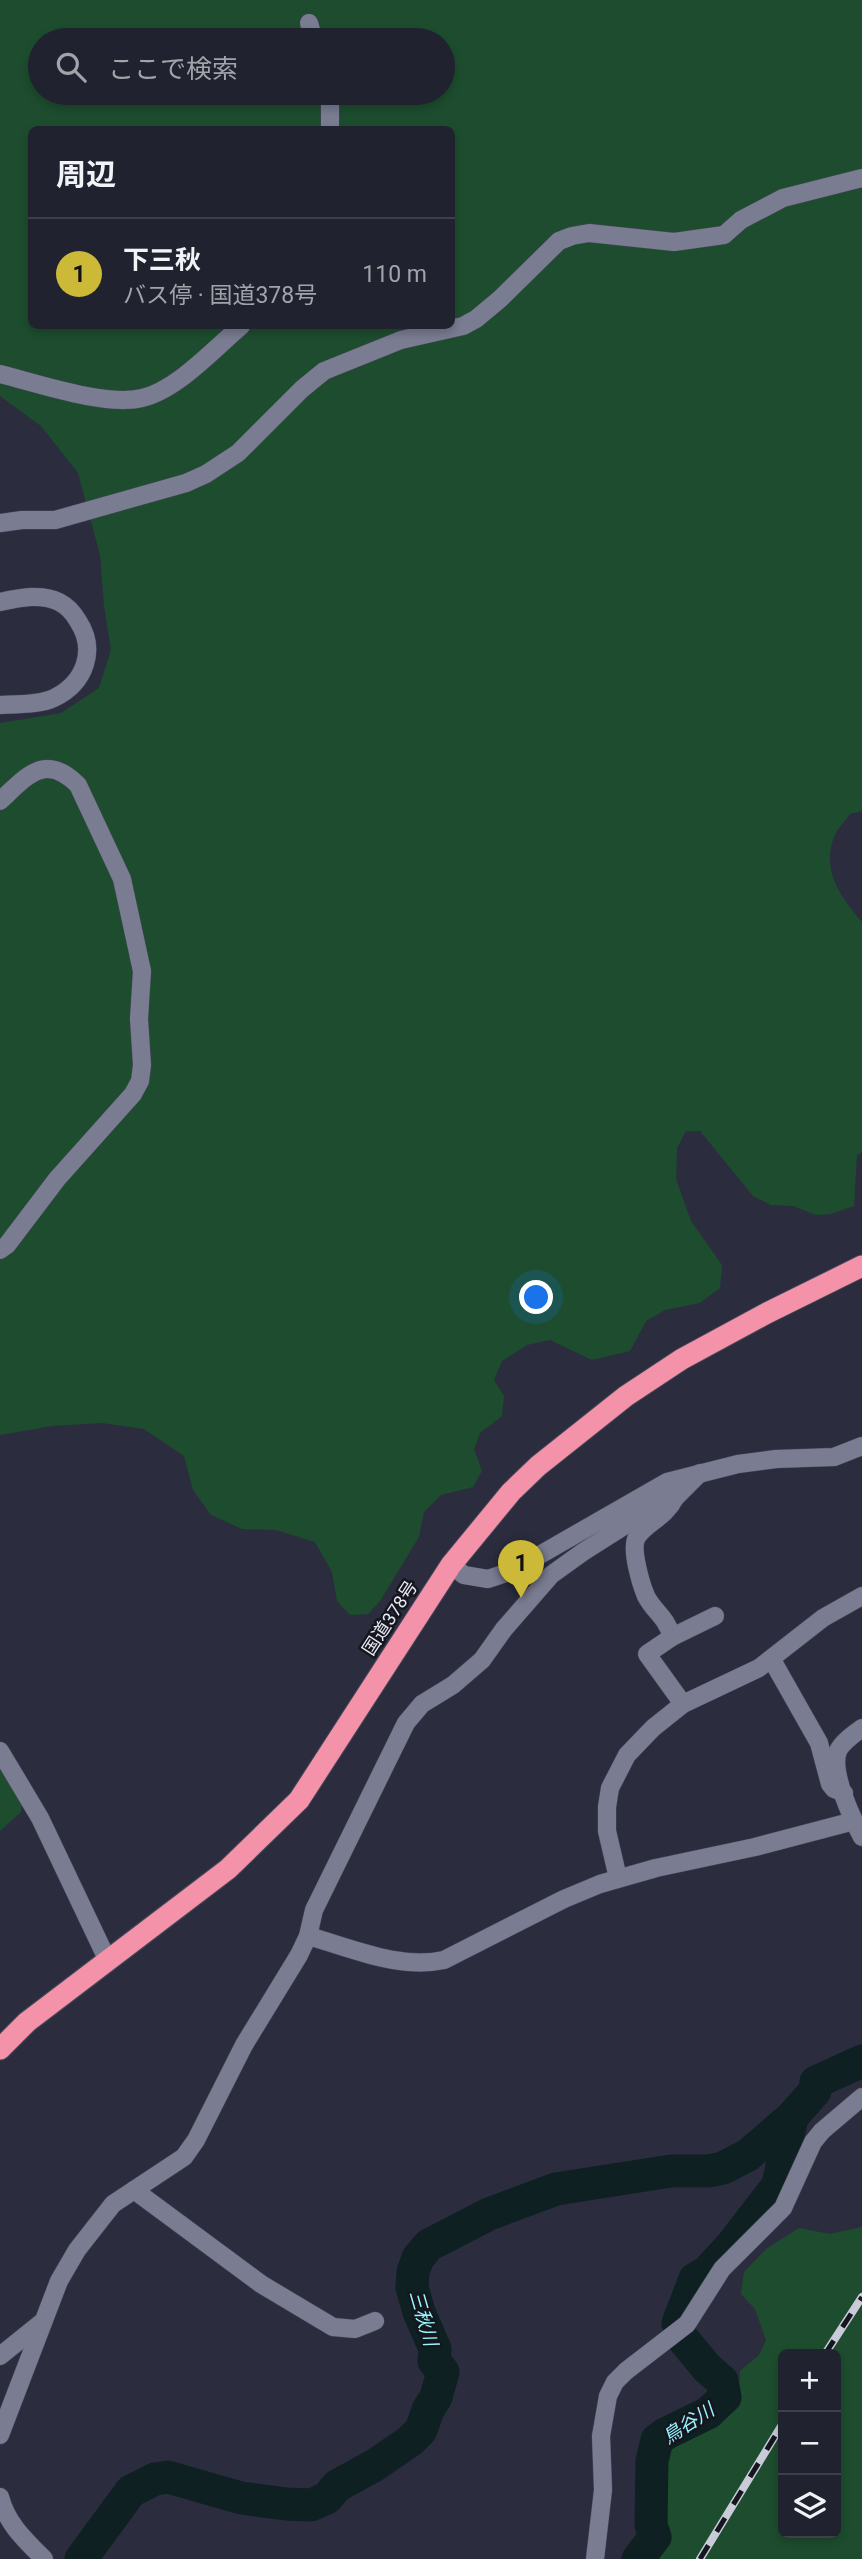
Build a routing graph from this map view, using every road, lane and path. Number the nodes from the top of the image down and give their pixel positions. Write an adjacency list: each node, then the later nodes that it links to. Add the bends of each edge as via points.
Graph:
1 (309, 23): 2 (street)
2 (310, 28)
3 (330, 105): 4 (street)
4 (330, 126)
5 (862, 178): 6 (street, via 783,198 741,220 724,235 674,242 589,233 572,236 559,241 476,319)
6 (455, 328)
7 (237, 329): 9 (street, via 201,362 140,399 96,398)
8 (450, 329): 10 (street, via 401,340 324,371 238,453 186,483 55,520)
9 (0, 374)
10 (0, 523)
11 (0, 602): 12 (street, via 39,597 60,603 83,629 89,655 62,694 51,700)
12 (0, 705)
13 (0, 801): 14 (street, via 38,769 52,767 78,785 122,879 142,971 142,1065 133,1094)
14 (0, 1250)
15 (862, 1266): 19 (highway, 国道378号, via 682,1359 626,1396 511,1492)
16 (862, 1446): 17 (street, via 834,1457 776,1459)
17 (701, 1473): 18 (street); 19 (street, via 646,1492 506,1573 488,1579 464,1575)
18 (675, 1498): 22 (street, via 669,1509 637,1536 634,1545 647,1597 662,1614); 30 (street, via 657,1505 551,1576 482,1660 422,1704 406,1723 314,1910)
19 (451, 1565): 31 (highway, 国道378号, via 299,1800 228,1869)
20 (862, 1596): 23 (street, via 823,1618)
21 (715, 1616): 22 (street)
22 (672, 1637): 24 (street, via 647,1654)
23 (772, 1660): 24 (street); 27 (street, via 819,1742 830,1784)
24 (683, 1704): 29 (street, via 626,1755 610,1788 607,1831)
25 (862, 1728): 27 (street, via 838,1751 836,1765)
26 (0, 1751): 31 (street, via 40,1818)
27 (844, 1793): 28 (street)
28 (858, 1829): 29 (street)
29 (618, 1878): 30 (street, via 564,1899 444,1960 424,1964 386,1959)
30 (308, 1936): 34 (street, via 244,2045 196,2140 184,2157)
31 (107, 1959): 32 (highway, 国道378号)
32 (0, 2049)
33 (862, 2097): 41 (street, via 813,2142 783,2208 722,2269 687,2324 615,2382 601,2435 603,2490)
34 (134, 2190): 35 (street, via 261,2284 332,2328 355,2329); 36 (street, via 113,2204 77,2250)
35 (375, 2321)
36 (42, 2322): 37 (street); 38 (street)
37 (0, 2356)
38 (0, 2435)
39 (0, 2497): 40 (street, via 9,2521)
40 (44, 2559)
41 (595, 2559)

